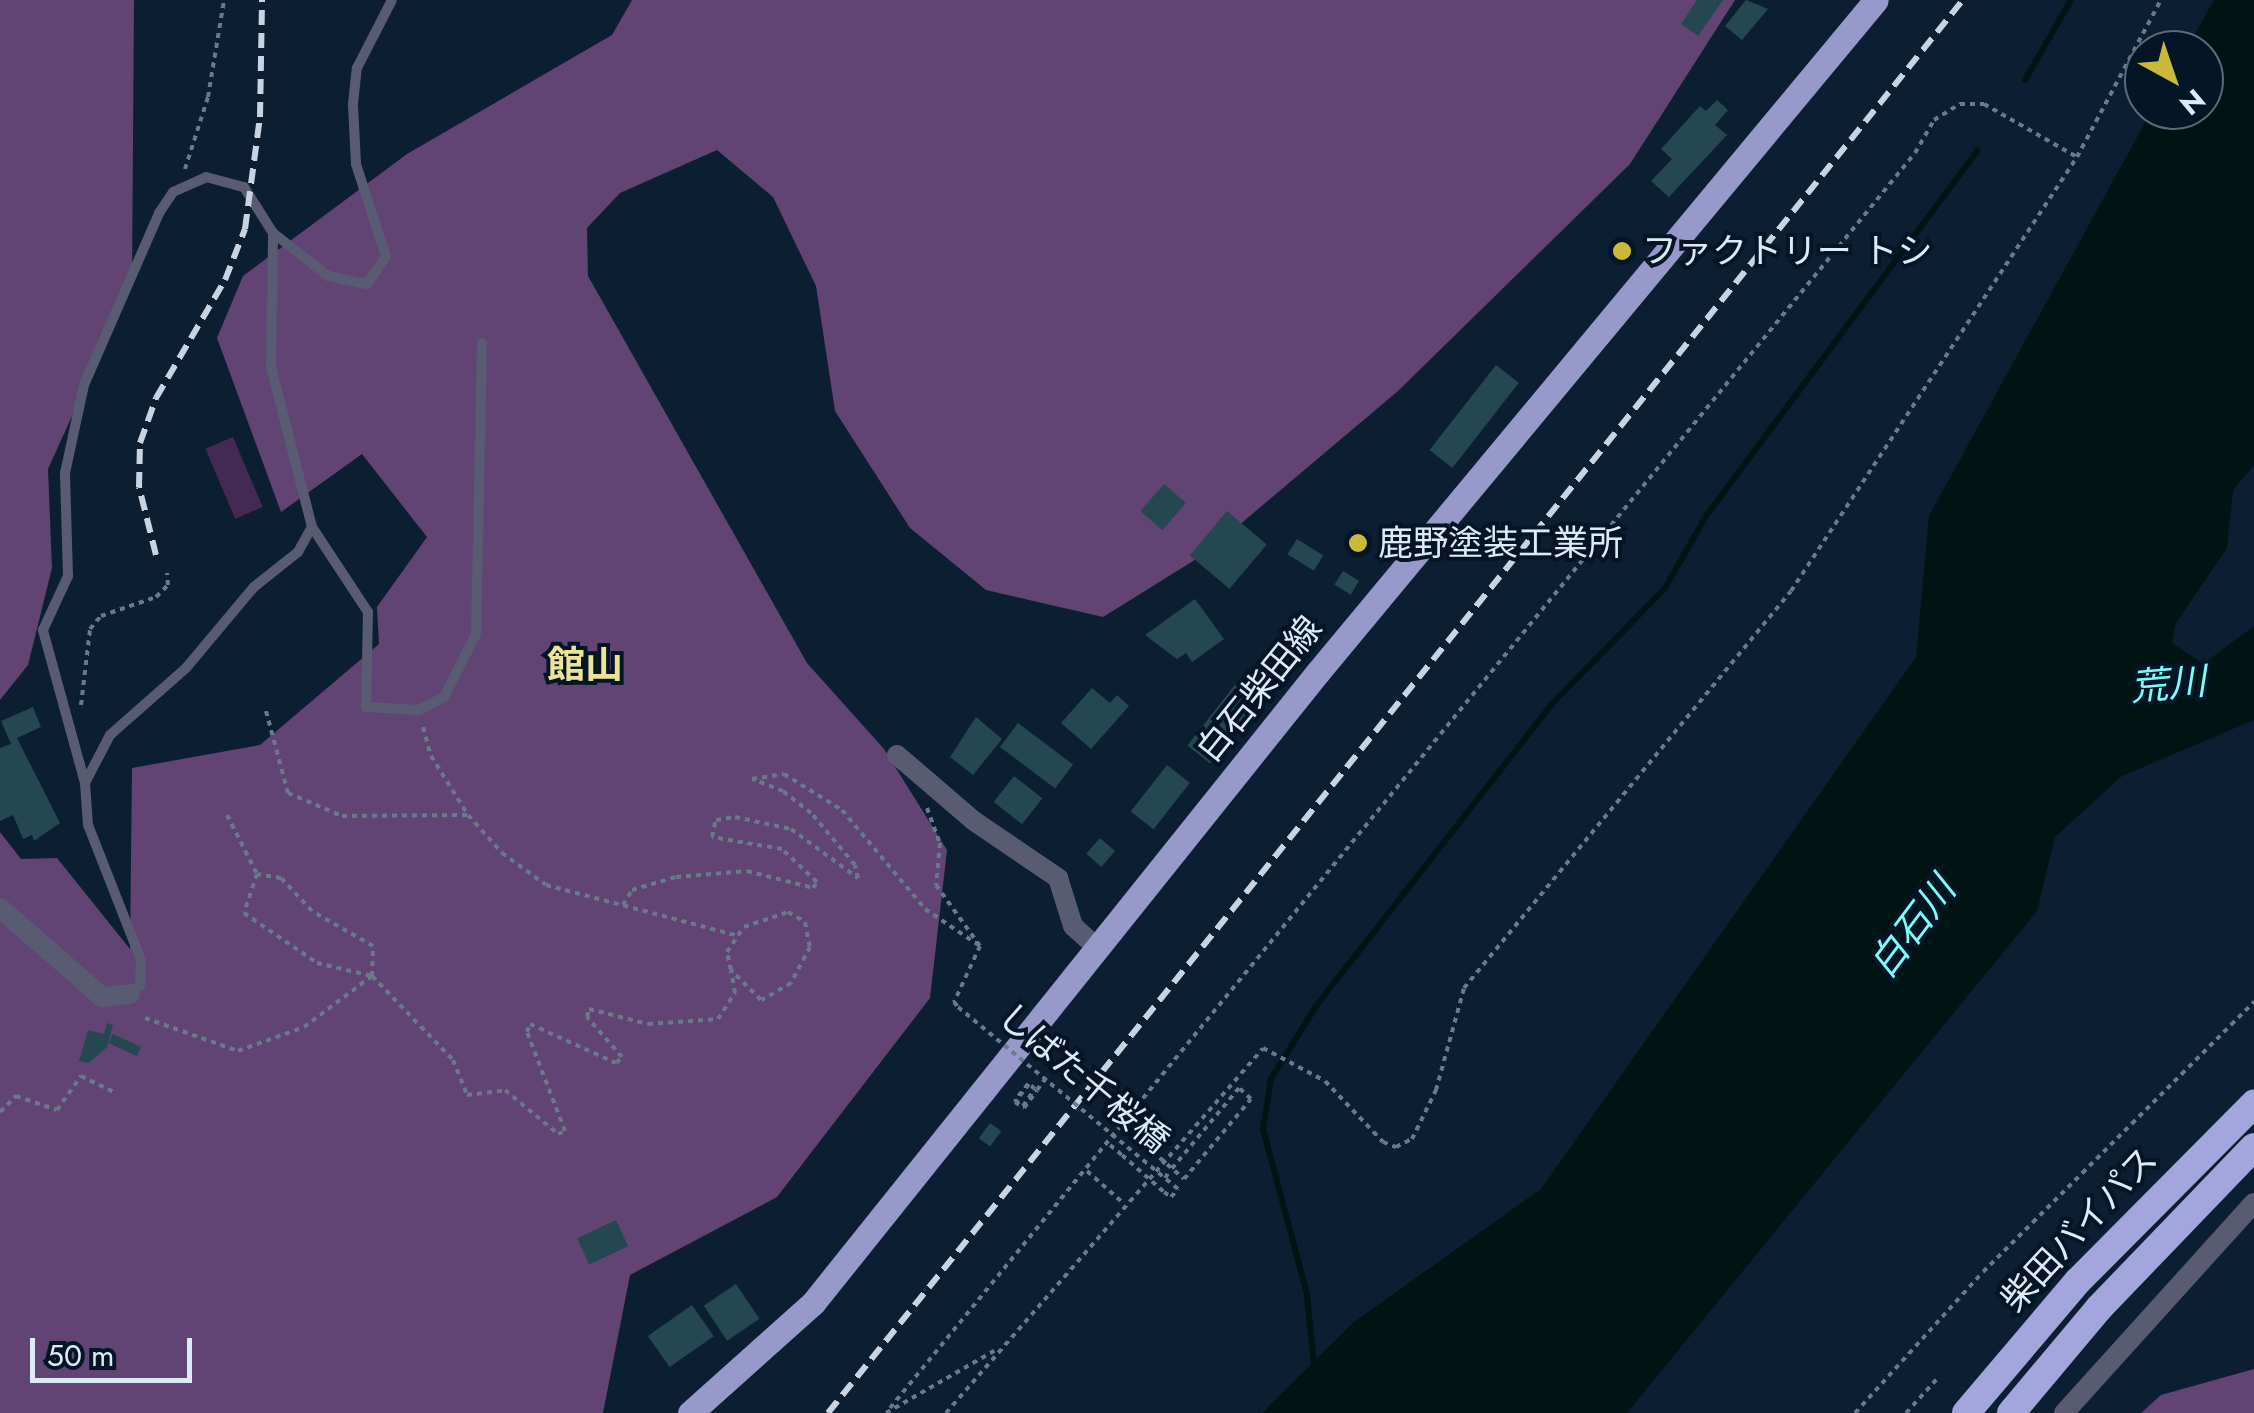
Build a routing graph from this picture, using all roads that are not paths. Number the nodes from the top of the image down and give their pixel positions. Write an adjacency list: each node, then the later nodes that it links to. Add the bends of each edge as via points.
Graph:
1 (392, 0): 3 (lane, via 357,68 353,104 356,164 386,257 368,284 350,285)
2 (1876, 0): 9 (main road, 白石柴田線)
3 (273, 233): 5 (lane, via 271,367); 7 (lane, via 251,196 227,179 206,176 173,192 140,247 84,385 65,474 68,576 42,630)
4 (482, 342): 5 (lane, via 476,634 444,697 419,710 366,706 368,612)
5 (312, 527): 7 (lane, via 298,552 254,587 186,668 110,735)
6 (897, 755): 9 (street, via 974,822 1058,878 1073,926)
7 (86, 783): 10 (lane, via 88,825 141,960 140,985)
8 (0, 908): 10 (street, via 102,997)
9 (1095, 946): 14 (main road, 白石柴田線, via 813,1303)
10 (130, 994)
11 (2254, 1104): 15 (highway, 柴田バイパス, via 2078,1281)
12 (2254, 1147): 16 (highway, 柴田バイパス, via 2099,1308)
13 (2254, 1204): 17 (street)
14 (690, 1413)
15 (1966, 1413)
16 (2011, 1413)
17 (2064, 1413)

